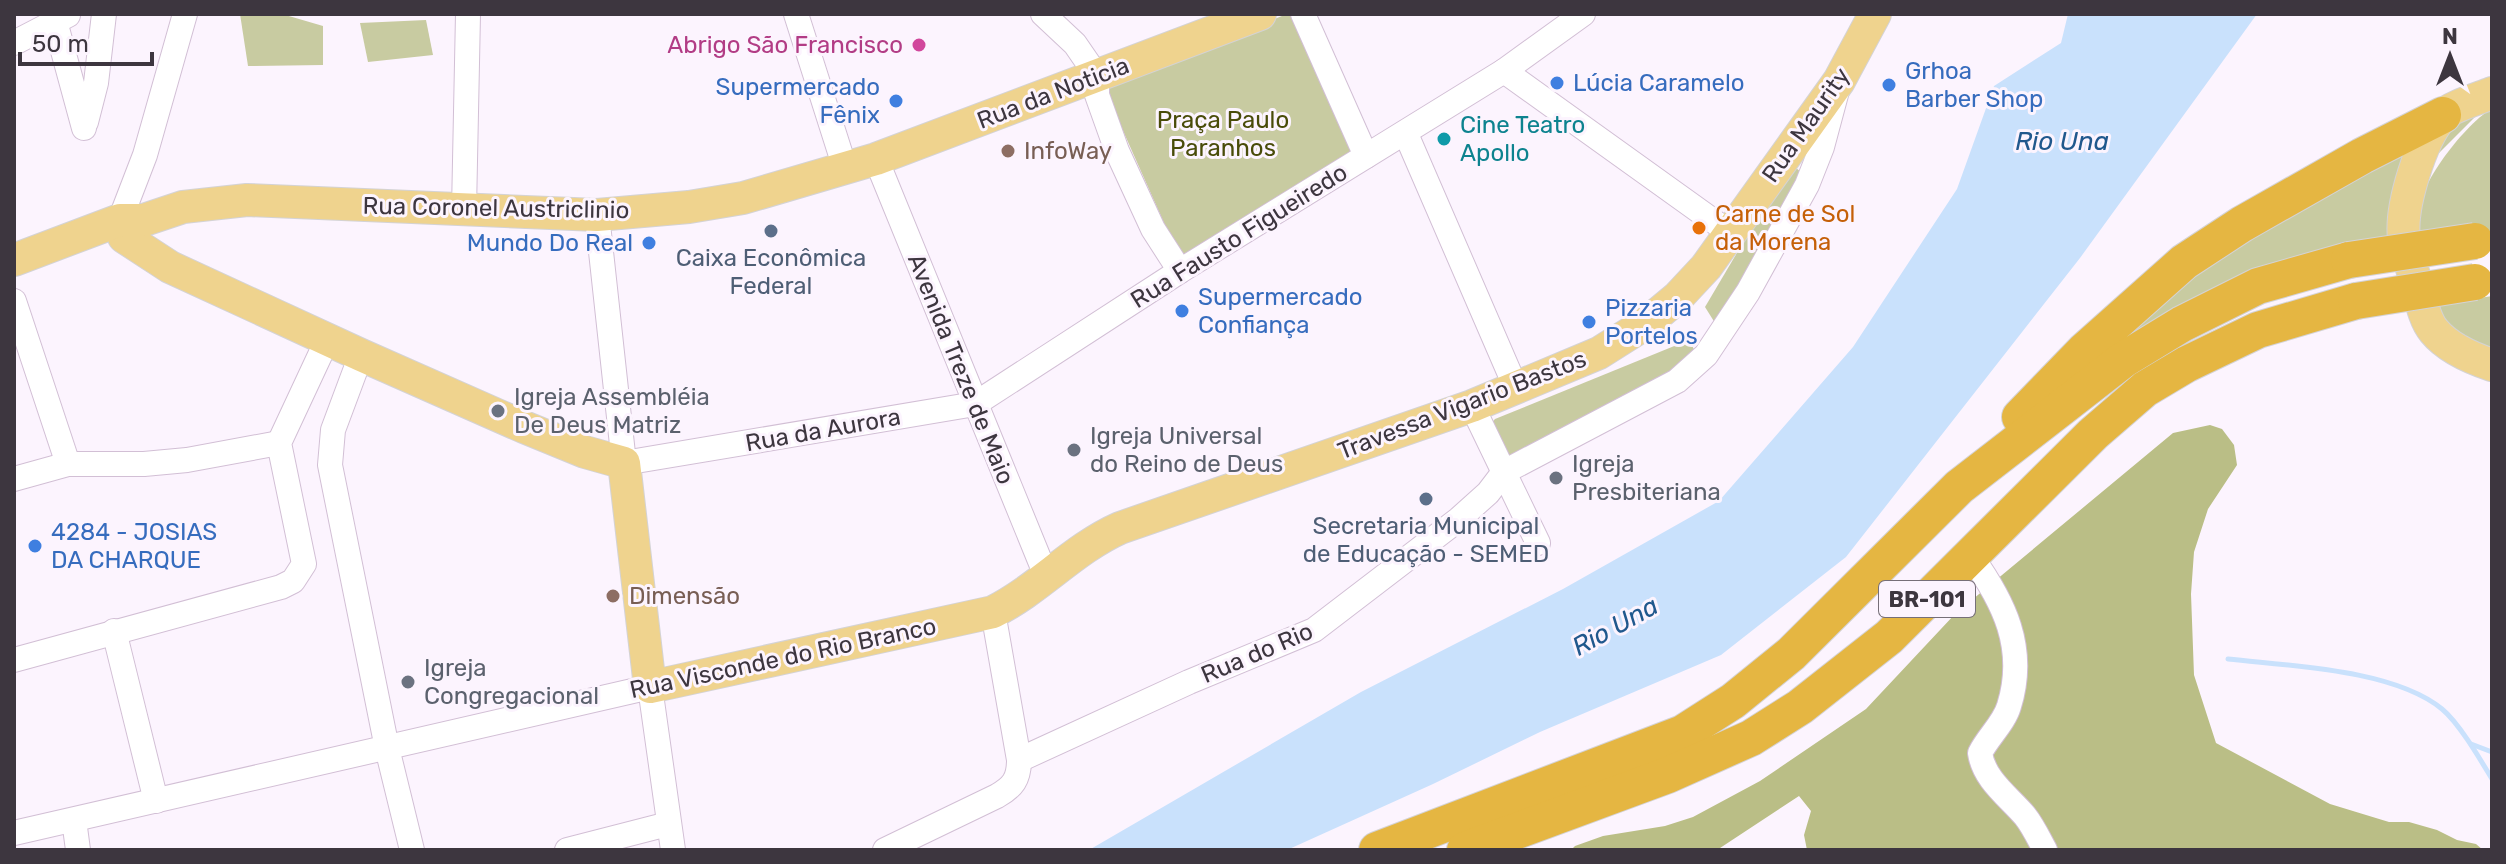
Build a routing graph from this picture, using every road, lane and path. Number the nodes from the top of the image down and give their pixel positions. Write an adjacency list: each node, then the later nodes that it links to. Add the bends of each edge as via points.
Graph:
1 (104, 14): 10 (street, via 96,83 84,128)
2 (185, 14): 23 (street)
3 (468, 14): 21 (street)
4 (796, 14): 20 (street)
5 (1043, 14): 13 (street, via 1075,44)
6 (1260, 14): 13 (main road, Rua da Noticia)
7 (1303, 14): 18 (street)
8 (1583, 14): 12 (street, Rua Fausto Figueiredo)
9 (1875, 14): 14 (main road, Rua Maurity)
10 (59, 17): 11 (street)
11 (14, 43)
12 (1504, 71): 17 (street, Rua Fausto Figueiredo); 24 (street)
13 (1097, 76): 19 (main road, Rua da Noticia); 27 (street, via 1097,95 1117,151 1153,229)
14 (1839, 81): 24 (main road, Rua Maurity); 41 (street, via 1807,185 1706,355 1677,381)
15 (2492, 93): 16 (main road)
16 (2443, 115): 33 (main road, via 2409,186 2404,238 2432,329 2463,353); 43 (highway, via 2242,224 2184,262 2084,351)
17 (1406, 134): 18 (street, Rua Fausto Figueiredo); 34 (street)
18 (1366, 156): 27 (street, Rua Fausto Figueiredo)
19 (876, 159): 20 (main road, Rua da Noticia); 35 (street, Avenida Treze de Maio)
20 (845, 168): 22 (main road, Rua Coronel Austriclinio, via 743,198)
21 (464, 210): 22 (main road, Rua Coronel Austriclinio); 23 (main road, Rua Coronel Austriclinio, via 247,200 183,207)
22 (597, 215): 38 (street)
23 (129, 226): 26 (main road); 29 (main road); 31 (main road, via 170,267)
24 (1730, 233): 34 (main road, Travessa Vigario Bastos, via 1706,267 1648,322 1599,353)
25 (2484, 239): 43 (highway, BR-101, bridge, via 2349,260 2258,286 2123,360)
26 (14, 260)
27 (1180, 271): 35 (street, Rua Fausto Figueiredo)
28 (2484, 280): 45 (highway, BR-101, bridge, via 2356,301 2258,330 2187,364 2145,389 2093,434)
29 (14, 284)
30 (14, 301): 39 (street)
31 (328, 338): 32 (main road); 37 (street)
32 (361, 355): 38 (main road, via 524,427); 51 (street, via 333,430 330,465)
33 (2492, 365)
34 (1516, 388): 36 (main road, Travessa Vigario Bastos)
35 (975, 404): 38 (street, Rua da Aurora); 46 (street, Avenida Treze de Maio)
36 (1472, 406): 40 (main road, Travessa Vigario Bastos); 41 (street)
37 (279, 443): 39 (street, via 172,461); 48 (street, via 304,564 293,581)
38 (624, 463): 50 (main road)
39 (68, 464): 42 (street)
40 (1291, 469): 46 (main road, Rua Visconde do Rio Branco, via 1097,538)
41 (1504, 472): 44 (street); 52 (street, Rua do Rio, via 1459,519 1314,630)
42 (14, 479)
43 (1959, 487): 62 (highway, BR-101, via 1791,654 1683,733)
44 (1538, 543)
45 (1971, 556): 63 (highway, BR-101, via 1889,637 1751,738 1668,775); 64 (street, via 2008,616 2017,667 2009,707 1980,753 1982,763)
46 (1047, 578): 47 (main road, Rua Visconde do Rio Branco)
47 (993, 612): 50 (main road, Rua Visconde do Rio Branco); 52 (street)
48 (114, 631): 49 (street); 53 (street)
49 (14, 660)
50 (650, 687): 51 (street, Rua Visconde do Rio Branco); 55 (street)
51 (387, 748): 53 (street, Rua Visconde do Rio Branco); 58 (street)
52 (1019, 760): 61 (street, via 1010,789)
53 (156, 801): 54 (street, Rua Visconde do Rio Branco)
54 (74, 820): 56 (street, Rua Visconde do Rio Branco); 57 (street)
55 (668, 824): 59 (street); 60 (street)
56 (14, 833)
57 (78, 850)
58 (412, 850)
59 (567, 850)
60 (673, 850)
61 (885, 850)
62 (1377, 850)
63 (1465, 850)
64 (2045, 850)

